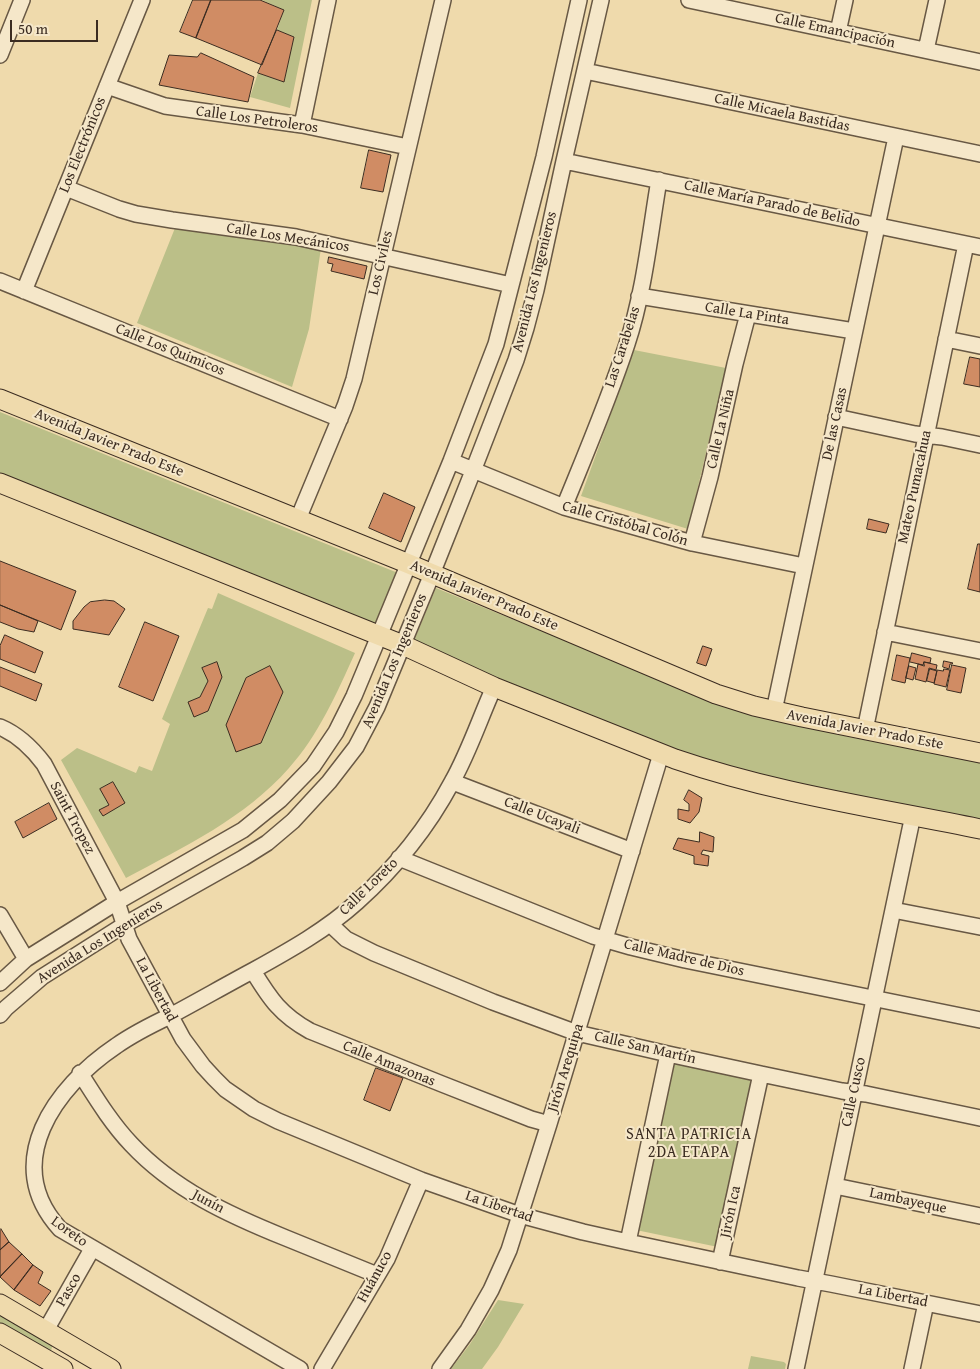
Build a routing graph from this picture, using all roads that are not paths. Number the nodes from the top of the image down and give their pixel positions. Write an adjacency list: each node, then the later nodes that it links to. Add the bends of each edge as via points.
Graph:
1 (22, 0): 12 (street)
2 (142, 0): 15 (street, Los Electrónicos)
3 (328, 0): 16 (street)
4 (443, 0): 18 (street, Los Civiles)
5 (579, 0): 27 (street, Avenida Los Ingenieros)
6 (601, 0): 14 (street, Avenida Los Ingenieros)
7 (689, 0): 10 (street, Calle Emancipación)
8 (845, 0): 10 (street)
9 (937, 0): 11 (street)
10 (838, 32): 11 (street, Calle Emancipación)
11 (926, 50): 13 (street, Calle Emancipación)
12 (0, 55)
13 (980, 62)
14 (585, 71): 17 (street, Calle Micaela Bastidas); 20 (street, Avenida Los Ingenieros)
15 (108, 86): 16 (street, Calle Los Petroleros, via 165,106); 22 (street, Los Electrónicos)
16 (302, 125): 18 (street, Calle Los Petroleros)
17 (896, 137): 19 (street, Calle Micaela Bastidas); 23 (street, De las Casas)
18 (408, 147): 25 (street, Los Civiles)
19 (980, 154)
20 (564, 161): 21 (street, Calle María Parado de Belido); 40 (street, Avenida Los Ingenieros, via 526,328)
21 (659, 180): 23 (street, Calle María Parado de Belido); 29 (street, Las Carabelas)
22 (66, 188): 25 (street, Calle Los Mecánicos, via 136,214 296,236); 28 (street, Los Electrónicos)
23 (877, 225): 24 (street, Calle María Parado de Belido); 31 (street, De las Casas)
24 (973, 245): 32 (street, Mateo Pumacahua)
25 (383, 255): 27 (street, Calle Los Mecánicos); 36 (street, Los Civiles, via 354,379)
26 (0, 281): 28 (street, Calle Los Quimicos)
27 (511, 286): 39 (street, Avenida Los Ingenieros, via 496,344)
28 (24, 291): 36 (street, Calle Los Quimicos)
29 (639, 296): 30 (street, Calle La Pinta); 42 (street, Las Carabelas, via 627,343)
30 (748, 314): 31 (street, Calle La Pinta); 44 (street, Calle La Niña)
31 (854, 331): 35 (street, De las Casas)
32 (946, 339): 33 (street); 37 (street, Mateo Pumacahua)
33 (980, 346)
34 (0, 400): 43 (main road, Avenida Javier Prado Este)
35 (836, 417): 37 (street); 46 (street, De las Casas)
36 (340, 419): 43 (street, Los Civiles)
37 (926, 435): 38 (street); 48 (street, Mateo Pumacahua)
38 (980, 445)
39 (450, 461): 40 (street, Calle Cristóbal Colón); 45 (street, Avenida Los Ingenieros)
40 (473, 471): 42 (street, Calle Cristóbal Colón); 47 (street, Avenida Los Ingenieros)
41 (0, 483): 49 (main road)
42 (564, 507): 44 (street, Calle Cristóbal Colón)
43 (298, 519): 45 (main road, Avenida Javier Prado Este)
44 (692, 543): 46 (street, Calle Cristóbal Colón)
45 (409, 564): 47 (main road, Avenida Javier Prado Este); 49 (street, Avenida Los Ingenieros)
46 (804, 566): 53 (street, De las Casas)
47 (432, 574): 50 (street, Avenida Los Ingenieros); 53 (main road, Avenida Javier Prado Este, via 699,688)
48 (885, 632): 51 (street); 55 (street, Mateo Pumacahua)
49 (379, 636): 50 (main road); 63 (street, Avenida Los Ingenieros, via 336,732 313,766 280,800 243,830)
50 (403, 645): 52 (main road); 67 (street, Avenida Los Ingenieros, via 356,747 293,821 243,858)
51 (980, 652)
52 (494, 687): 57 (main road); 58 (street, Calle Loreto)
53 (774, 711): 55 (main road, Avenida Javier Prado Este)
54 (0, 727): 63 (street, Saint Tropez, via 20,738 44,764)
55 (865, 730): 56 (main road, Avenida Javier Prado Este)
56 (980, 753)
57 (662, 754): 59 (main road, via 757,784); 61 (street, Jirón Arequipa)
58 (453, 782): 61 (street, Calle Ucayali); 62 (street, Calle Loreto, via 430,819)
59 (912, 815): 60 (main road); 64 (street, Calle Cusco)
60 (980, 829)
61 (632, 851): 69 (street, Jirón Arequipa)
62 (399, 858): 66 (street, Calle Loreto, via 358,902); 69 (street, Calle Madre de Dios)
63 (117, 902): 67 (street, Saint Tropez); 70 (street, Avenida Los Ingenieros)
64 (892, 910): 68 (street); 73 (street, Calle Cusco)
65 (0, 915): 70 (street)
66 (330, 924): 71 (street, Calle Loreto); 77 (street, Calle San Martín, via 346,939 374,953)
67 (124, 925): 74 (street, Avenida Los Ingenieros, via 42,977); 75 (street, La Libertad)
68 (980, 926)
69 (605, 940): 73 (street, Calle Madre de Dios, via 685,960); 77 (street, Jirón Arequipa)
70 (26, 960): 72 (street, Avenida Los Ingenieros)
71 (253, 971): 75 (street, Calle Loreto); 83 (street, Calle Amazonas, via 275,1004 310,1032)
72 (0, 984)
73 (874, 998): 76 (street, Calle Madre de Dios); 81 (street, Calle Cusco)
74 (0, 1015)
75 (170, 1016): 79 (street, Loreto, via 115,1046); 84 (street, La Libertad, via 203,1066 239,1099 278,1121)
76 (980, 1020)
77 (577, 1033): 78 (street, Calle San Martín); 83 (street, Jirón Arequipa)
78 (668, 1054): 80 (street, Calle San Martín); 88 (street)
79 (80, 1074): 89 (street, Loreto, via 58,1096 39,1126 30,1147 28,1167 33,1192 44,1214 60,1229); 91 (street, Junín, via 122,1134 179,1186 235,1216)
80 (761, 1074): 81 (street, Calle San Martín); 90 (street, Jirón Ica)
81 (854, 1092): 82 (street, Calle San Martín); 85 (street, Calle Cusco)
82 (980, 1118)
83 (549, 1124): 86 (street, Jirón Arequipa)
84 (421, 1180): 86 (street, La Libertad); 91 (street, Huánuco)
85 (835, 1186): 87 (street, Lambayeque); 92 (street, Calle Cusco)
86 (520, 1215): 88 (street, La Libertad); 102 (street, Jirón Arequipa, via 491,1290)
87 (980, 1216)
88 (628, 1242): 90 (street, La Libertad)
89 (92, 1249): 97 (street, Pasco); 100 (street, Loreto)
90 (720, 1262): 92 (street, La Libertad)
91 (377, 1275): 101 (street, Huánuco)
92 (815, 1281): 93 (street, La Libertad); 103 (street, Calle Cusco)
93 (926, 1303): 95 (street, La Libertad); 104 (street)
94 (0, 1304): 97 (main road)
95 (980, 1314)
96 (0, 1333): 98 (main road)
97 (53, 1335): 98 (main road, via 63,1344); 99 (main road)
98 (57, 1365)
99 (101, 1367)
100 (300, 1369)
101 (322, 1369)
102 (440, 1369)
103 (796, 1369)
104 (912, 1369)

